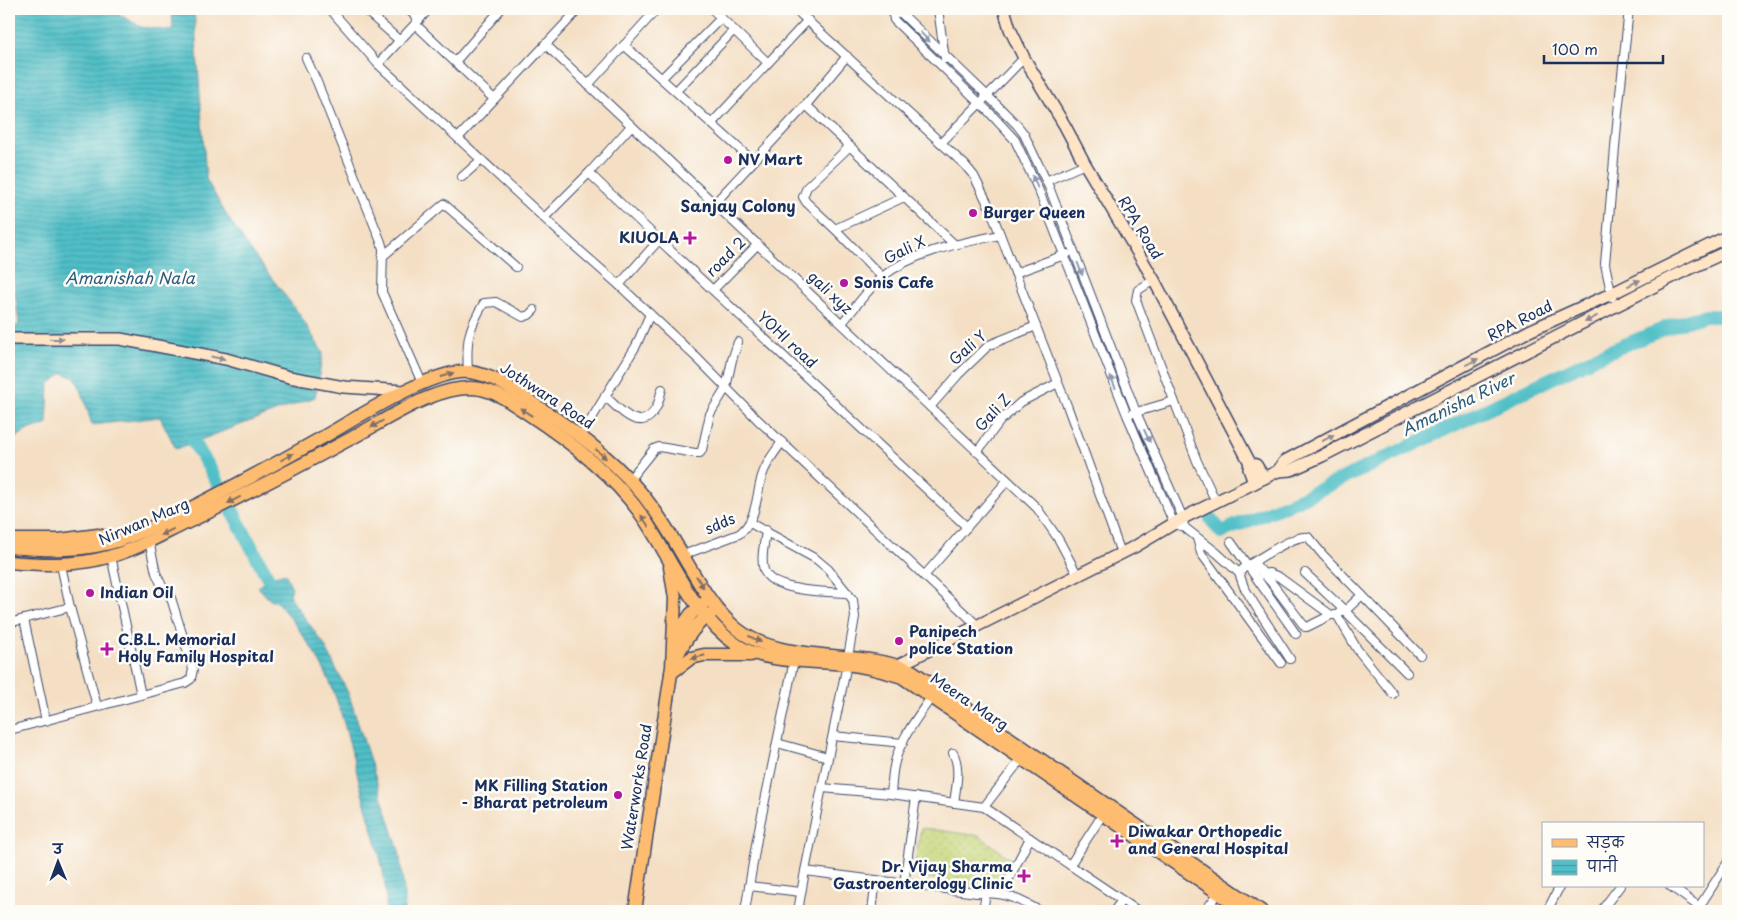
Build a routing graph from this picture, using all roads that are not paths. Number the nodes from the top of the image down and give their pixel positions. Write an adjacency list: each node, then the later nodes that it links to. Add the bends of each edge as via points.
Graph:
1 (330, 9): 26 (street)
2 (408, 9): 15 (street)
3 (429, 9): 15 (street)
4 (501, 9): 24 (street)
5 (579, 9): 18 (street)
6 (657, 9): 19 (street)
7 (712, 9): 13 (street)
8 (795, 9): 14 (street)
9 (938, 9): 21 (street)
10 (1004, 9): 23 (street, RPA Road)
11 (1629, 9): 67 (street, via 1605,264)
12 (369, 11): 17 (street)
13 (721, 18): 16 (street); 28 (street)
14 (808, 20): 20 (street); 25 (street)
15 (417, 22): 17 (street); 24 (street)
16 (734, 30): 25 (street); 30 (street)
17 (400, 41): 26 (street)
18 (545, 44): 29 (street, gali xyz); 32 (street)
19 (624, 44): 28 (street); 29 (street)
20 (847, 56): 34 (street); 38 (street)
21 (945, 57): 27 (street); 27 (street, one-way to 21, via 894,20 893,15 901,13); 31 (street)
22 (306, 58): 60 (street, via 381,242)
23 (1024, 58): 31 (street); 44 (street, RPA Road)
24 (455, 62): 32 (street)
25 (767, 62): 35 (street)
26 (378, 64): 37 (street)
27 (945, 71): 33 (street)
28 (662, 78): 30 (street)
29 (588, 84): 36 (street, gali xyz)
30 (676, 91): 35 (street)
31 (985, 96): 33 (street); 39 (street, via 1016,125)
32 (494, 99): 37 (street)
33 (979, 103): 38 (street); 41 (street, via 1009,131)
34 (806, 105): 40 (street); 43 (street)
35 (712, 123): 43 (street)
36 (631, 126): 45 (street); 49 (street, gali xyz)
37 (458, 138): 42 (street)
38 (941, 143): 52 (street, via 974,176)
39 (1030, 146): 41 (street); 47 (street)
40 (850, 147): 48 (street); 51 (street, via 807,187 803,197)
41 (1021, 150): 59 (street, one-way to 41)
42 (481, 160): 46 (street); 50 (street)
43 (754, 161): 49 (street)
44 (1084, 164): 47 (street); 64 (street, RPA Road)
45 (589, 172): 50 (street); 54 (street, YOHI road)
46 (462, 178)
47 (1046, 181): 57 (street)
48 (904, 196): 51 (street); 56 (street)
49 (714, 204): 55 (street, gali xyz)
50 (544, 218): 65 (street)
51 (835, 228): 63 (street)
52 (1000, 235): 56 (street, Gali X); 62 (street)
53 (1728, 236): 67 (street, RPA Road, one-way to 53)
54 (659, 240): 65 (street); 66 (street, YOHI road)
55 (758, 244): 66 (street, road 2); 71 (street, gali xyz)
56 (954, 245): 63 (street, Gali X, via 909,261)
57 (1074, 251): 59 (street); 84 (street, one-way to 84)
58 (1728, 251): 68 (street)
59 (1064, 255): 62 (street); 85 (street, one-way to 59)
60 (382, 257): 61 (street, via 444,204); 76 (street, via 382,292)
61 (516, 267)
62 (1015, 273): 72 (street)
63 (882, 277): 71 (street, Gali X)
64 (1154, 280): 82 (street, via 1138,290 1136,300); 92 (street, RPA Road, via 1250,463 1249,470)
65 (619, 285): 70 (street)
66 (713, 290): 98 (street, YOHI road)
67 (1611, 294): 68 (street); 89 (street, RPA Road, one-way to 67, via 1285,461 1529,332)
68 (1616, 306): 89 (street, one-way to 89, via 1322,456 1291,470)
69 (534, 310): 75 (street, via 523,317 496,302 484,303 468,336)
70 (650, 314): 78 (street); 81 (street, via 636,346)
71 (842, 323): 83 (street, gali xyz)
72 (1036, 326): 77 (street); 83 (street, Gali Y, via 989,345)
73 (9, 339): 80 (street, one-way to 80, via 120,339 226,359 289,377 344,387)
74 (738, 342): 78 (street)
75 (468, 371): 76 (main road, Jothwara Road, one-way to 75, via 452,372); 86 (main road, Jothwara Road, via 504,384)
76 (422, 383): 80 (main road, Jothwara Road)
77 (1058, 383): 88 (street, Gali Z, via 1021,402 1000,421); 106 (street)
78 (726, 388): 87 (street); 90 (street, via 710,414 700,453 659,447)
79 (662, 389): 81 (street, via 655,409 642,420 627,416)
80 (404, 391): 95 (main road, Jothwara Road, one-way to 80, via 244,480)
81 (606, 396): 86 (street)
82 (1174, 401): 84 (street); 94 (street)
83 (930, 407): 88 (street, gali xyz)
84 (1136, 412): 85 (street); 97 (street, one-way to 97)
85 (1126, 415): 97 (street)
86 (582, 436): 90 (main road, Jothwara Road, one-way to 90)
87 (782, 442): 96 (street, sdds, via 766,465); 116 (street)
88 (977, 452): 91 (street, gali xyz)
89 (1278, 471): 92 (street)
90 (629, 480): 107 (main road, Jothwara Road, via 656,511)
91 (1007, 480): 98 (street); 117 (street, gali xyz, via 1047,521)
92 (1259, 480): 94 (street)
93 (257, 488): 95 (main road, Nirwan Marg, one-way to 95); 110 (main road, Jothwara Road, one-way to 93, via 646,522 606,474 543,424 498,394 468,387 450,390 406,408)
94 (1216, 502): 97 (street)
95 (208, 506): 102 (main road); 103 (main road, Nirwan Marg, one-way to 103)
96 (750, 523): 99 (street); 107 (street, sdds, via 739,534)
97 (1180, 523): 100 (street); 106 (street)
98 (967, 527): 116 (street)
99 (766, 530): 118 (street, via 816,559); 118 (street, via 764,570 771,579 782,585)
100 (1196, 538): 113 (street); 134 (street, via 1200,553)
101 (9, 540): 102 (main road, via 59,540 98,535)
102 (120, 540): 105 (main road, via 72,549)
103 (149, 541): 108 (main road, Nirwan Marg); 140 (street, via 156,573 172,598 194,669 191,679 185,683)
104 (1231, 542): 111 (street)
105 (9, 548)
106 (1121, 553): 117 (street)
107 (683, 555): 120 (main road, Jothwara Road, one-way to 120)
108 (111, 556): 112 (main road, Nirwan Marg); 140 (street)
109 (9, 562): 112 (main road, Nirwan Marg)
110 (670, 562): 122 (main road, Meera Marg); 128 (main road, via 675,598)
111 (1250, 564): 113 (street); 115 (street); 119 (street, via 1305,536); 127 (street)
112 (61, 565): 121 (street)
113 (1240, 573): 131 (street, via 1244,587)
114 (1305, 573): 123 (street)
115 (1264, 574): 123 (street, via 1279,577); 123 (street, via 1305,627)
116 (924, 576): 126 (street)
117 (1078, 576): 126 (street)
118 (848, 593): 133 (street, via 853,600 856,617)
119 (1362, 595): 123 (street); 129 (street)
120 (714, 604): 122 (main road); 133 (main road, Meera Marg, one-way to 133, via 738,630 765,644)
121 (70, 606): 124 (street); 142 (street)
122 (702, 612): 128 (main road, via 682,624); 130 (main road, Meera Marg, via 738,646); 136 (main road)
123 (1339, 613): 138 (street); 139 (street, via 1357,649)
124 (24, 619): 125 (street); 143 (street)
125 (9, 622)
126 (978, 626): 135 (street)
127 (1296, 634)
128 (673, 639): 136 (main road)
129 (1420, 655)
130 (764, 656): 132 (main road, Meera Marg); 136 (main road, one-way to 136, via 704,655 691,658)
131 (1290, 659)
132 (794, 660): 133 (main road, Meera Marg); 146 (street)
133 (848, 661): 135 (main road, Meera Marg, via 876,660); 137 (main road, Meera Marg); 145 (street)
134 (1281, 663)
135 (899, 666): 137 (street); 167 (main road, Meera Marg, via 918,675)
136 (671, 670): 173 (main road, Waterworks Road)
137 (885, 671): 141 (main road, Meera Marg, via 902,677)
138 (1407, 673)
139 (1393, 694)
140 (141, 695): 142 (street)
141 (932, 696): 147 (street); 150 (main road, Meera Marg)
142 (97, 706): 143 (street)
143 (46, 720): 144 (street)
144 (9, 729)
145 (832, 736): 147 (street); 149 (street)
146 (777, 743): 149 (street); 163 (street)
147 (903, 743): 152 (street, via 894,765)
148 (953, 753): 154 (street, via 958,770)
149 (828, 757): 151 (street)
150 (1022, 758): 155 (street); 156 (main road, Meera Marg)
151 (822, 788): 152 (street); 160 (street)
152 (891, 794): 153 (street)
153 (916, 797): 154 (street); 162 (street)
154 (954, 803): 155 (street)
155 (984, 807): 157 (street)
156 (1103, 814): 159 (street); 167 (main road, Meera Marg)
157 (1030, 838): 159 (street); 170 (street)
158 (1728, 862): 172 (street)
159 (1070, 865): 171 (street)
160 (804, 871): 161 (street); 168 (street)
161 (876, 880): 162 (street); 176 (street)
162 (904, 884): 169 (street)
163 (749, 886): 168 (street); 174 (street)
164 (1559, 888): 184 (street)
165 (1618, 888): 185 (street)
166 (1673, 888): 172 (street)
167 (1221, 890): 181 (street); 182 (main road, Meera Marg); 183 (main road, Meera Marg)
168 (801, 892): 175 (street)
169 (986, 893): 170 (street); 177 (street)
170 (1001, 894): 178 (street)
171 (1122, 900): 179 (street); 180 (street)
172 (1702, 909)
173 (635, 911)
174 (745, 911)
175 (798, 911)
176 (872, 911)
177 (984, 911)
178 (1040, 911)
179 (1114, 911)
180 (1138, 911)
181 (1205, 911)
182 (1245, 911)
183 (1261, 911)
184 (1547, 911)
185 (1601, 911)

